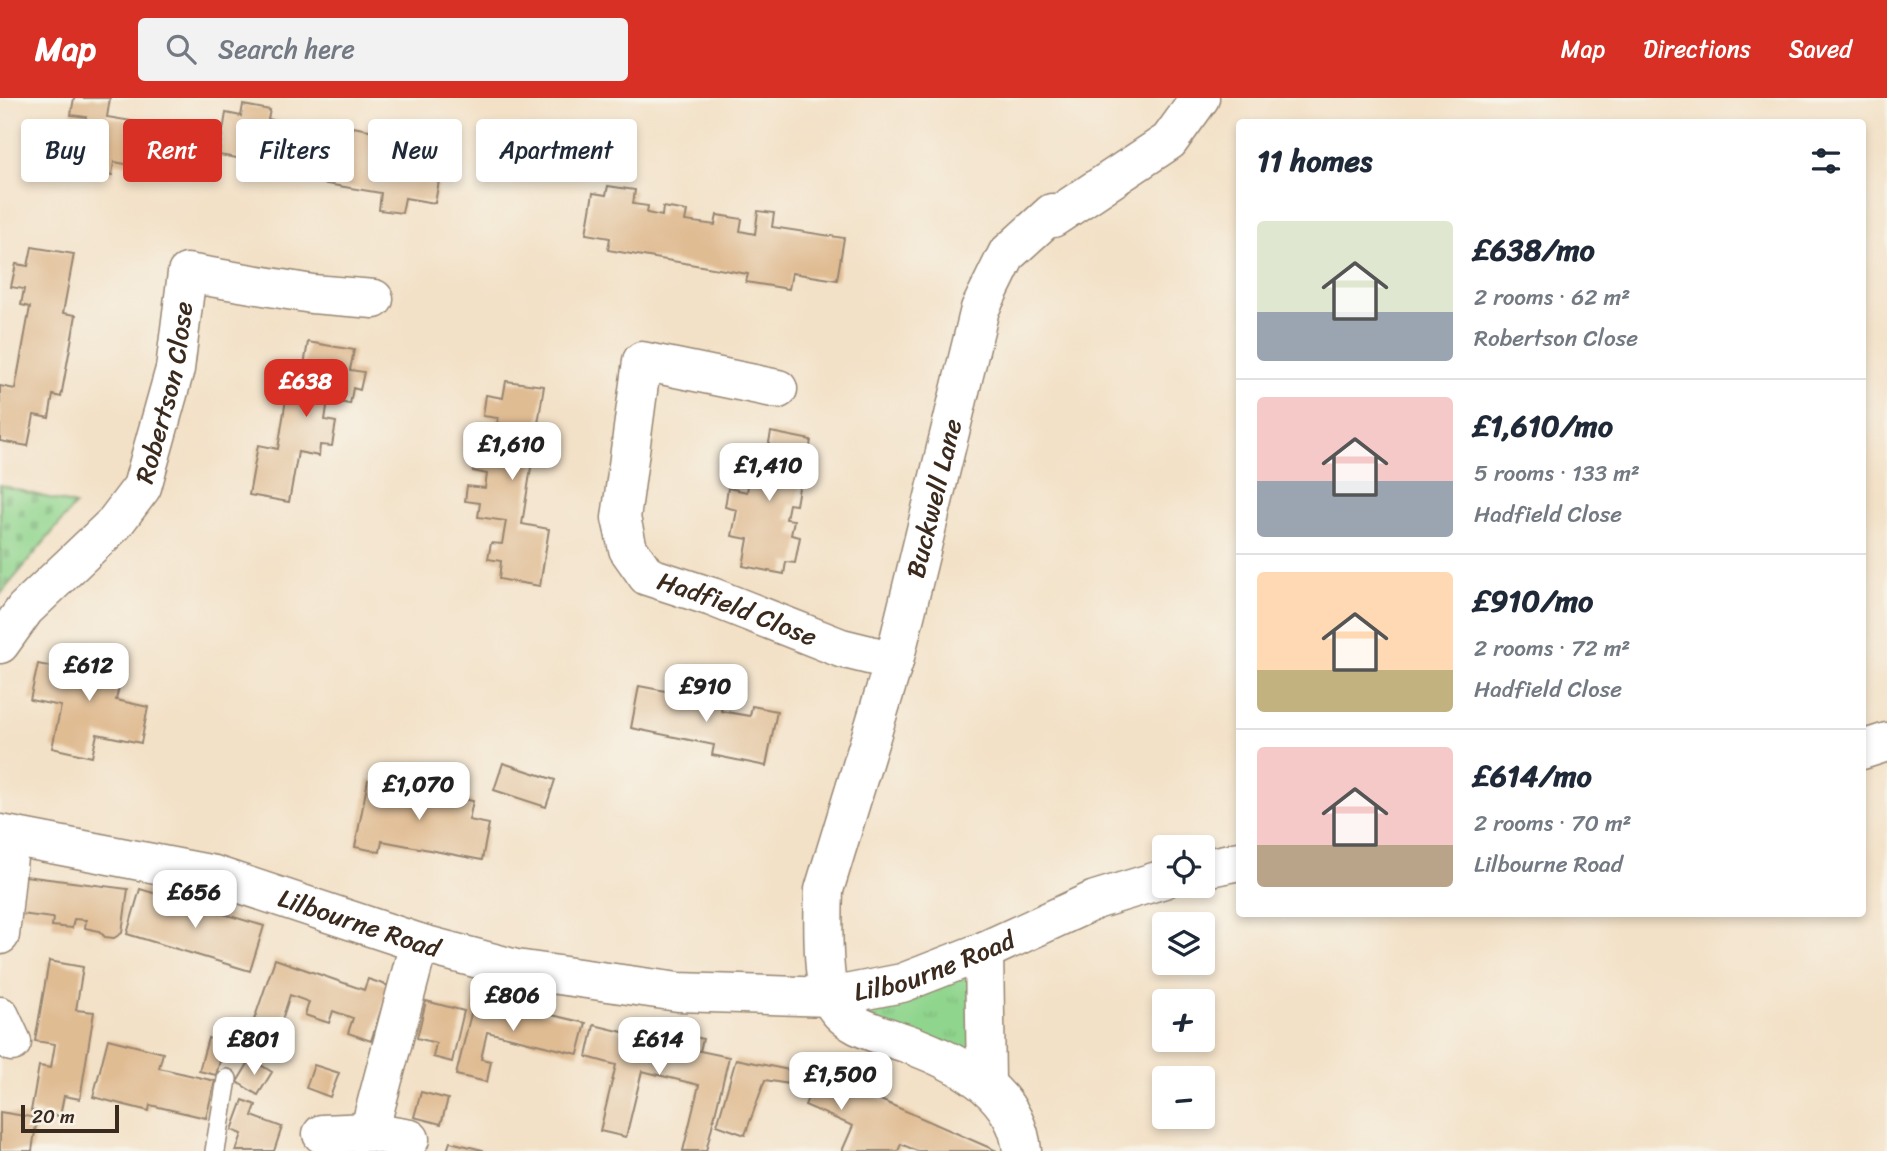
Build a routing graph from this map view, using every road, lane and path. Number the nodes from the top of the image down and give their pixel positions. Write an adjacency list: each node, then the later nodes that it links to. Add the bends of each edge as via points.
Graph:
1 (1200, 98): 5 (street, Buckwell Lane, via 1168,141 1053,218 1052,214 1007,254 980,309)
2 (374, 299): 4 (street, Robertson Close, via 312,294 187,273 175,369 142,487 114,524 25,608)
3 (778, 389): 5 (street, Hadfield Close, via 642,361 621,518 628,549 648,576 841,648)
4 (0, 644)
5 (894, 661): 15 (street, Buckwell Lane, via 824,890)
6 (1887, 742): 7 (street)
7 (1866, 749)
8 (5, 835): 12 (street); 13 (street, Lilbourne Road, via 214,875)
9 (1236, 862): 10 (street)
10 (1215, 866)
11 (1152, 883): 14 (street, Lilbourne Road, via 1095,900)
12 (0, 935)
13 (419, 943): 15 (street, Lilbourne Road, via 516,969 678,992); 18 (street)
14 (984, 951): 15 (street, Lilbourne Road, via 902,984); 17 (street)
15 (830, 997): 17 (street, via 853,1024 921,1048)
16 (227, 1079): 21 (lane)
17 (986, 1082): 22 (street, via 1011,1112)
18 (369, 1132): 19 (street); 20 (street)
19 (323, 1134)
20 (410, 1139)
21 (215, 1151)
22 (1022, 1151)

